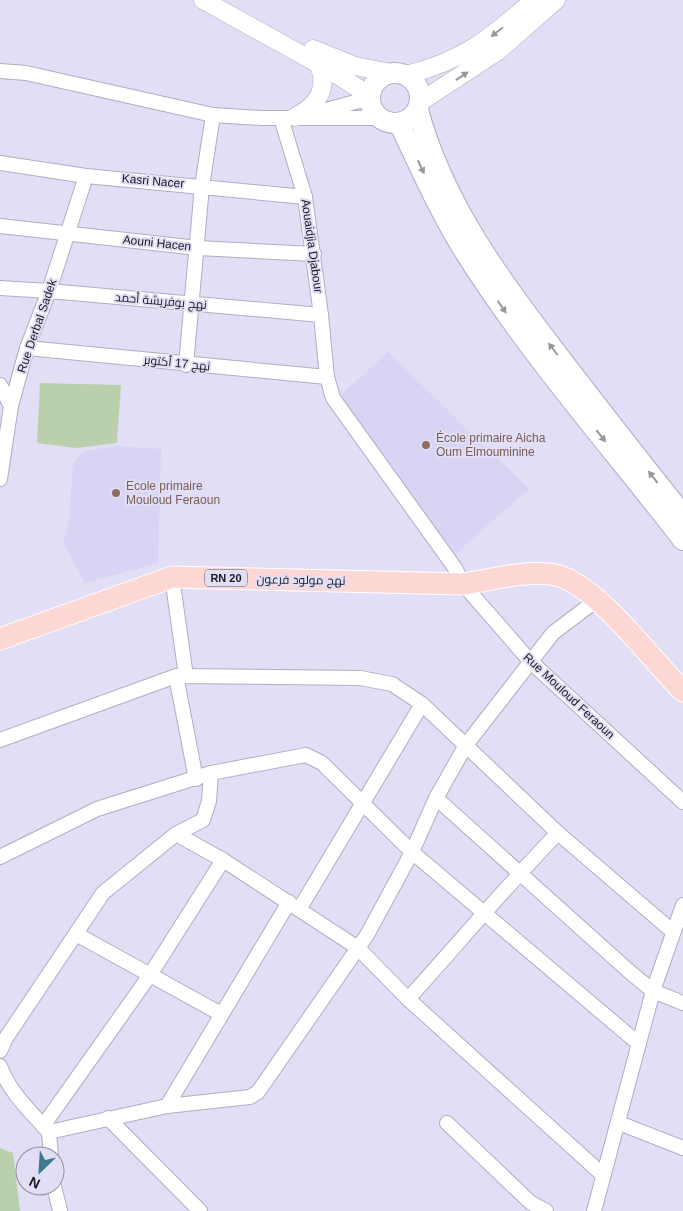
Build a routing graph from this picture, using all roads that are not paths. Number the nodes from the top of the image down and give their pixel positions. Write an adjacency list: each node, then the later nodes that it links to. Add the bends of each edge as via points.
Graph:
1 (203, 0): 5 (street)
2 (223, 0): 7 (street, via 339,60 370,70)
3 (534, 0): 7 (street, one-way to 7, via 468,53 438,66)
4 (556, 0): 9 (street, one-way to 4, via 498,52)
5 (318, 63): 8 (street); 11 (street, via 323,79 319,98 313,106)
6 (0, 70): 10 (street)
7 (399, 74): 8 (main road, via 376,81); 9 (main road, via 417,84)
8 (370, 97): 11 (street); 12 (main road, via 375,113)
9 (419, 106): 12 (main road, via 407,120); 32 (main road, one-way to 9, via 498,276 447,191 430,151)
10 (213, 115): 11 (street); 15 (street)
11 (293, 117): 12 (street); 16 (street, Aouaidjia Djabour)
12 (390, 121): 33 (main road, one-way to 33, via 479,273 534,351)
13 (0, 163): 14 (street, Kasri Nacer)
14 (86, 176): 15 (street, Kasri Nacer); 18 (street, Rue Derbal Sadek)
15 (202, 186): 16 (street, Kasri Nacer); 19 (street)
16 (305, 197): 20 (street, Aouaidjia Djabour)
17 (0, 226): 18 (street, Aouni Hacen)
18 (67, 233): 19 (street, Aouni Hacen); 22 (street, Rue Derbal Sadek)
19 (198, 248): 20 (street, Aouni Hacen); 23 (street)
20 (314, 254): 24 (street, Aouaidjia Djabour)
21 (0, 288): 22 (street, نهج بوفريشة أحمد)
22 (49, 291): 23 (street, نهج بوفريشة أحمد); 25 (street, Rue Derbal Sadek)
23 (191, 304): 24 (street, نهج بوفريشة أحمد); 26 (street)
24 (321, 315): 27 (street, Aouaidjia Djabour)
25 (27, 348): 26 (street, نهج 17 أكتوبر); 29 (street, Rue Derbal Sadek)
26 (186, 364): 27 (street, نهج 17 أكتوبر)
27 (327, 377): 35 (street, Rue Mouloud Feraoun, via 333,398 455,568)
28 (0, 385): 29 (street)
29 (11, 406): 30 (street, Rue Derbal Sadek)
30 (1, 460): 31 (street, Rue Derbal Sadek)
31 (0, 479)
32 (683, 515)
33 (683, 540)
34 (172, 577): 35 (main road, نهج مولود فرعون / RN 20); 37 (main road, نهج مولود فرعون / RN 20); 39 (street)
35 (463, 584): 36 (main road, RN 20, via 550,574 564,577); 38 (street, Rue Mouloud Feraoun)
36 (598, 599): 38 (street, via 553,633); 40 (main road, RN 20)
37 (0, 639)
38 (530, 660): 43 (street); 48 (street, Rue Mouloud Feraoun)
39 (181, 676): 41 (street, via 360,678 392,684); 42 (street); 45 (street)
40 (683, 691)
41 (422, 704): 43 (street); 47 (street)
42 (0, 740)
43 (466, 745): 46 (street); 49 (street)
44 (211, 774): 45 (street); 47 (street, via 309,756 322,763); 50 (street, via 206,817)
45 (196, 779): 52 (street, via 97,810)
46 (436, 798): 51 (street); 54 (street)
47 (363, 800): 51 (street); 55 (street)
48 (683, 802)
49 (558, 833): 54 (street); 58 (street)
50 (176, 834): 53 (street); 59 (street, via 103,894)
51 (412, 852): 57 (street); 60 (street)
52 (0, 857)
53 (223, 860): 55 (street); 61 (street)
54 (520, 872): 57 (street); 62 (street)
55 (294, 905): 60 (street); 65 (street)
56 (683, 905): 58 (street)
57 (486, 914): 63 (street); 66 (street)
58 (672, 931): 62 (street)
59 (76, 934): 61 (street); 67 (street)
60 (358, 948): 63 (street); 69 (street, via 261,1090 250,1097)
61 (150, 975): 65 (street); 73 (street)
62 (653, 991): 64 (street); 66 (street)
63 (408, 999): 76 (street)
64 (683, 1003)
65 (221, 1014): 69 (street)
66 (639, 1044): 72 (street)
67 (0, 1051)
68 (0, 1066): 73 (street, via 17,1095)
69 (167, 1106): 70 (street)
70 (108, 1118): 73 (street); 80 (street)
71 (447, 1123): 78 (street)
72 (619, 1123): 75 (street); 76 (street)
73 (46, 1129): 74 (street)
74 (49, 1146)
75 (683, 1148)
76 (603, 1175): 82 (street)
77 (56, 1196): 79 (street)
78 (527, 1207): 81 (street)
79 (60, 1211)
80 (200, 1211)
81 (546, 1211)
82 (594, 1211)

